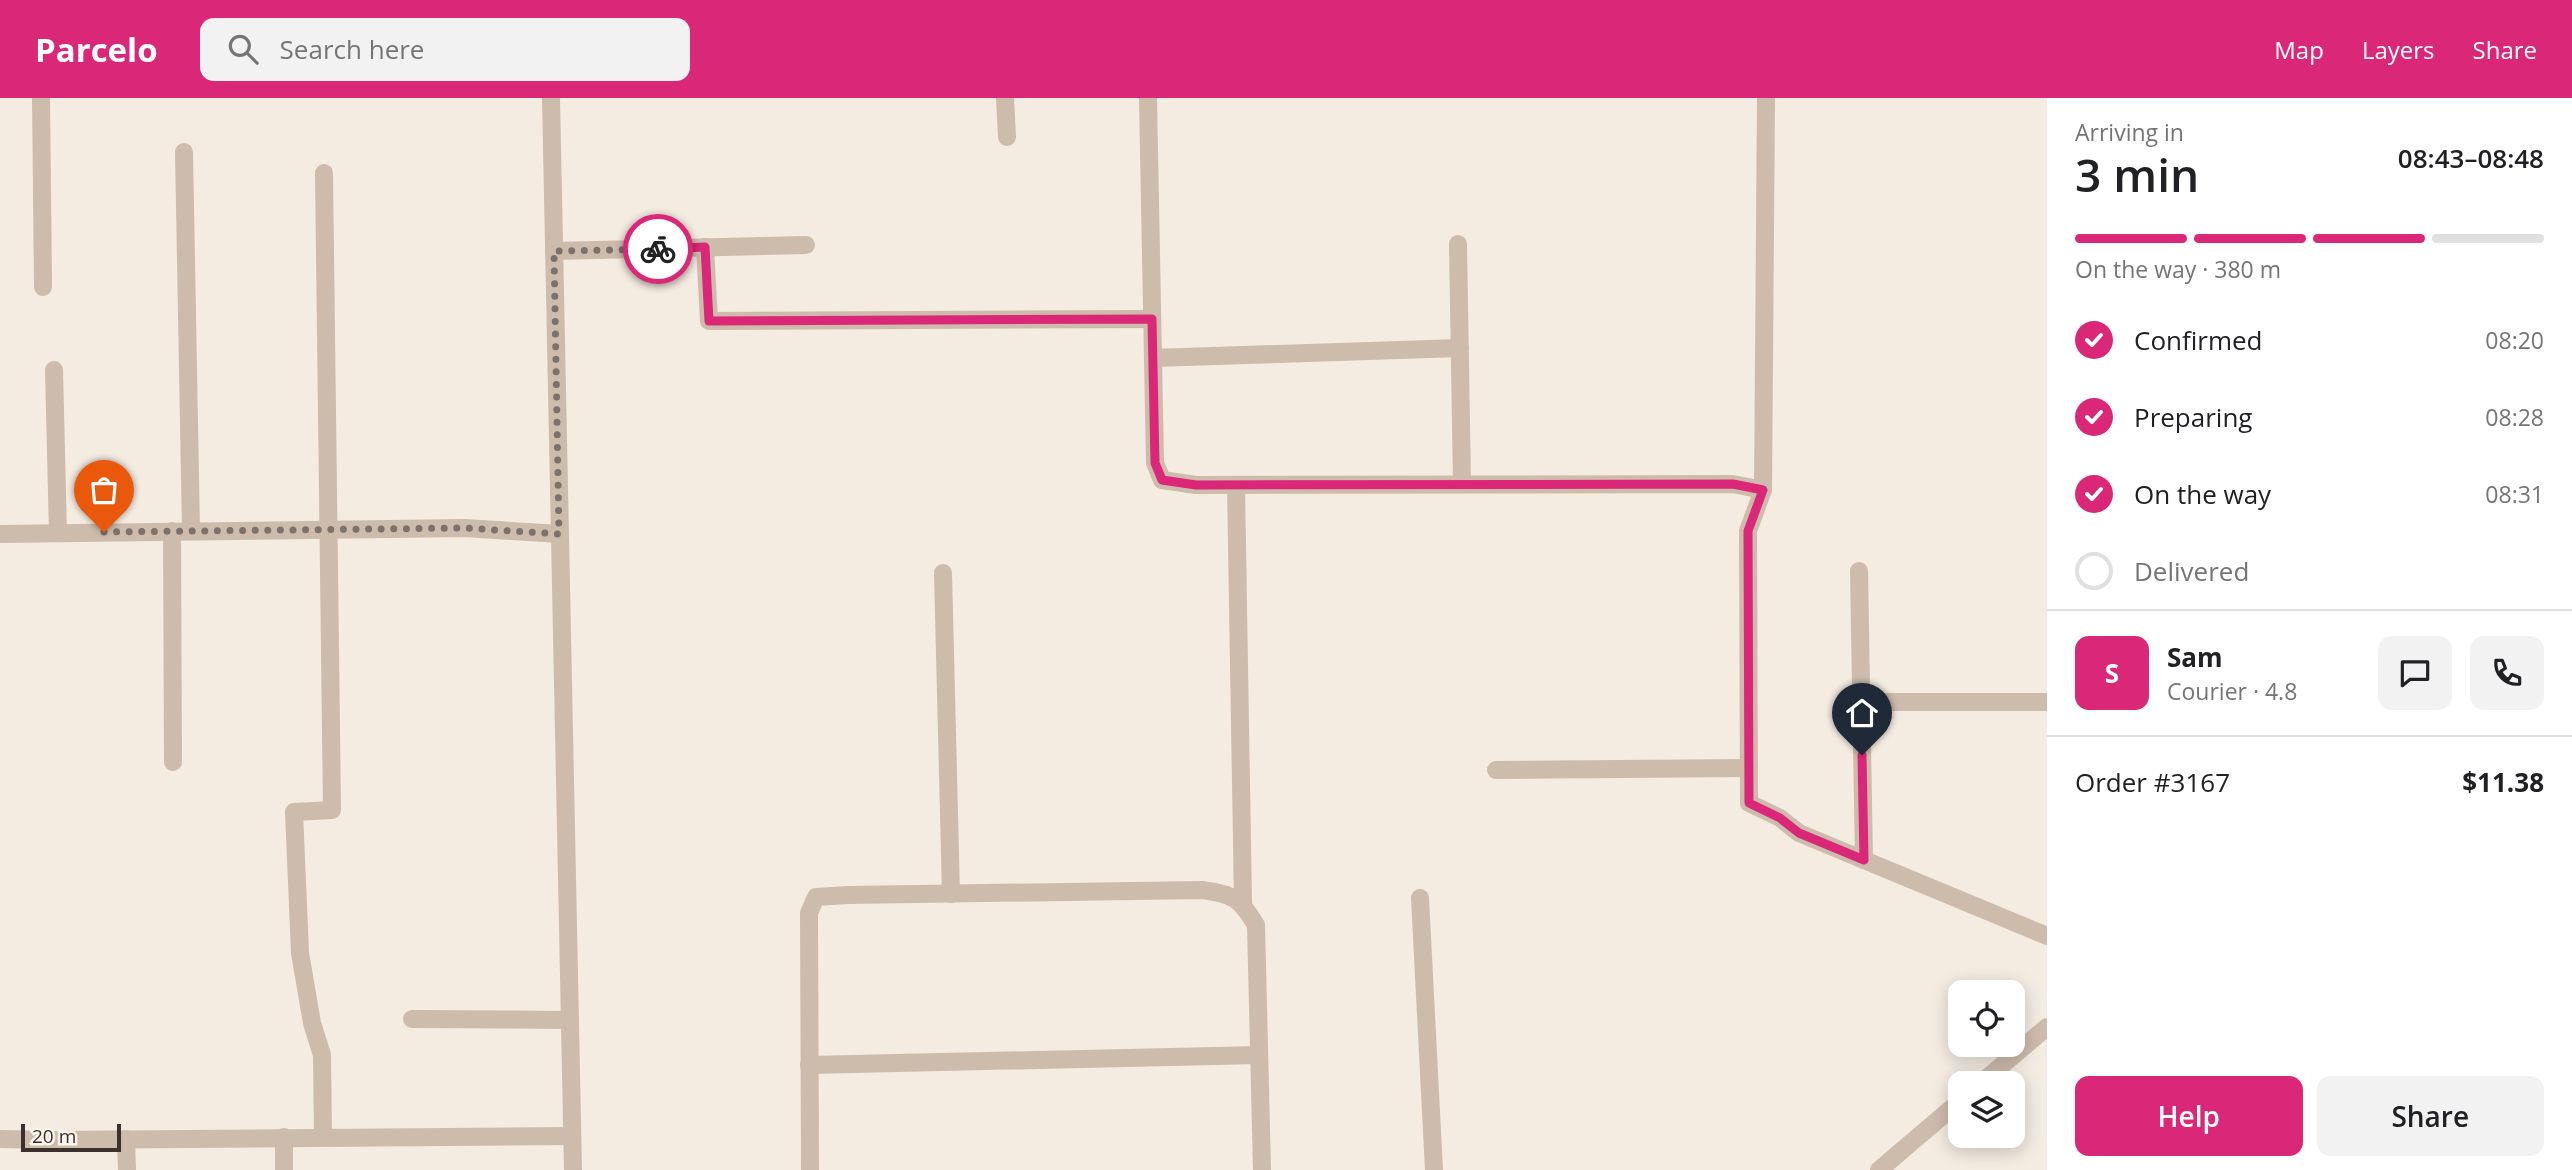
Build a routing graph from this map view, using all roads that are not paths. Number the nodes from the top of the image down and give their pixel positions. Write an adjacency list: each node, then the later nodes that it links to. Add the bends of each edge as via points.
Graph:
1 (41, 98): 13 (street)
2 (551, 98): 12 (street)
3 (1005, 98): 6 (street)
4 (1148, 98): 14 (street)
5 (1766, 98): 20 (street)
6 (1007, 137)
7 (184, 152): 22 (street)
8 (324, 173): 23 (street)
9 (1458, 244): 15 (street)
10 (806, 245): 11 (street)
11 (705, 247): 12 (street); 14 (street, via 709,321)
12 (554, 251): 26 (street)
13 (43, 287)
14 (1152, 319): 16 (street)
15 (1460, 348): 16 (street); 18 (street)
16 (1153, 358): 19 (street, via 1155,463 1162,480)
17 (54, 370): 24 (street)
18 (1462, 484): 19 (street); 20 (street, via 1733,484)
19 (1236, 485): 37 (street)
20 (1763, 490): 32 (street, via 1748,531)
21 (172, 531): 22 (street); 24 (street); 31 (street)
22 (191, 531): 23 (street)
23 (329, 531): 26 (street, via 465,528); 48 (street, via 332,810 294,812 300,953 322,1055)
24 (58, 533): 25 (street)
25 (0, 534)
26 (559, 534): 40 (street)
27 (1859, 571): 29 (street)
28 (943, 573): 35 (street)
29 (1861, 702): 30 (street); 34 (street)
30 (2047, 702)
31 (173, 762)
32 (1749, 768): 33 (street); 34 (street, via 1749,803 1799,833)
33 (1496, 770)
34 (1864, 860): 38 (street)
35 (951, 894): 37 (street, via 1202,890 1226,893); 43 (street, via 816,897 809,913)
36 (1420, 898): 56 (street)
37 (1243, 903): 42 (street, via 1256,925)
38 (2047, 936)
39 (412, 1019): 40 (street)
40 (570, 1020): 46 (street)
41 (2047, 1027): 44 (street)
42 (1259, 1055): 43 (street); 55 (street)
43 (809, 1066): 54 (street)
44 (1995, 1071)
45 (1948, 1111): 57 (street)
46 (572, 1136): 48 (street); 53 (street)
47 (284, 1137): 48 (street); 50 (street); 52 (street)
48 (323, 1137)
49 (0, 1139): 50 (street)
50 (126, 1139): 51 (street)
51 (127, 1170)
52 (284, 1170)
53 (573, 1170)
54 (810, 1170)
55 (1262, 1170)
56 (1434, 1170)
57 (1879, 1170)

